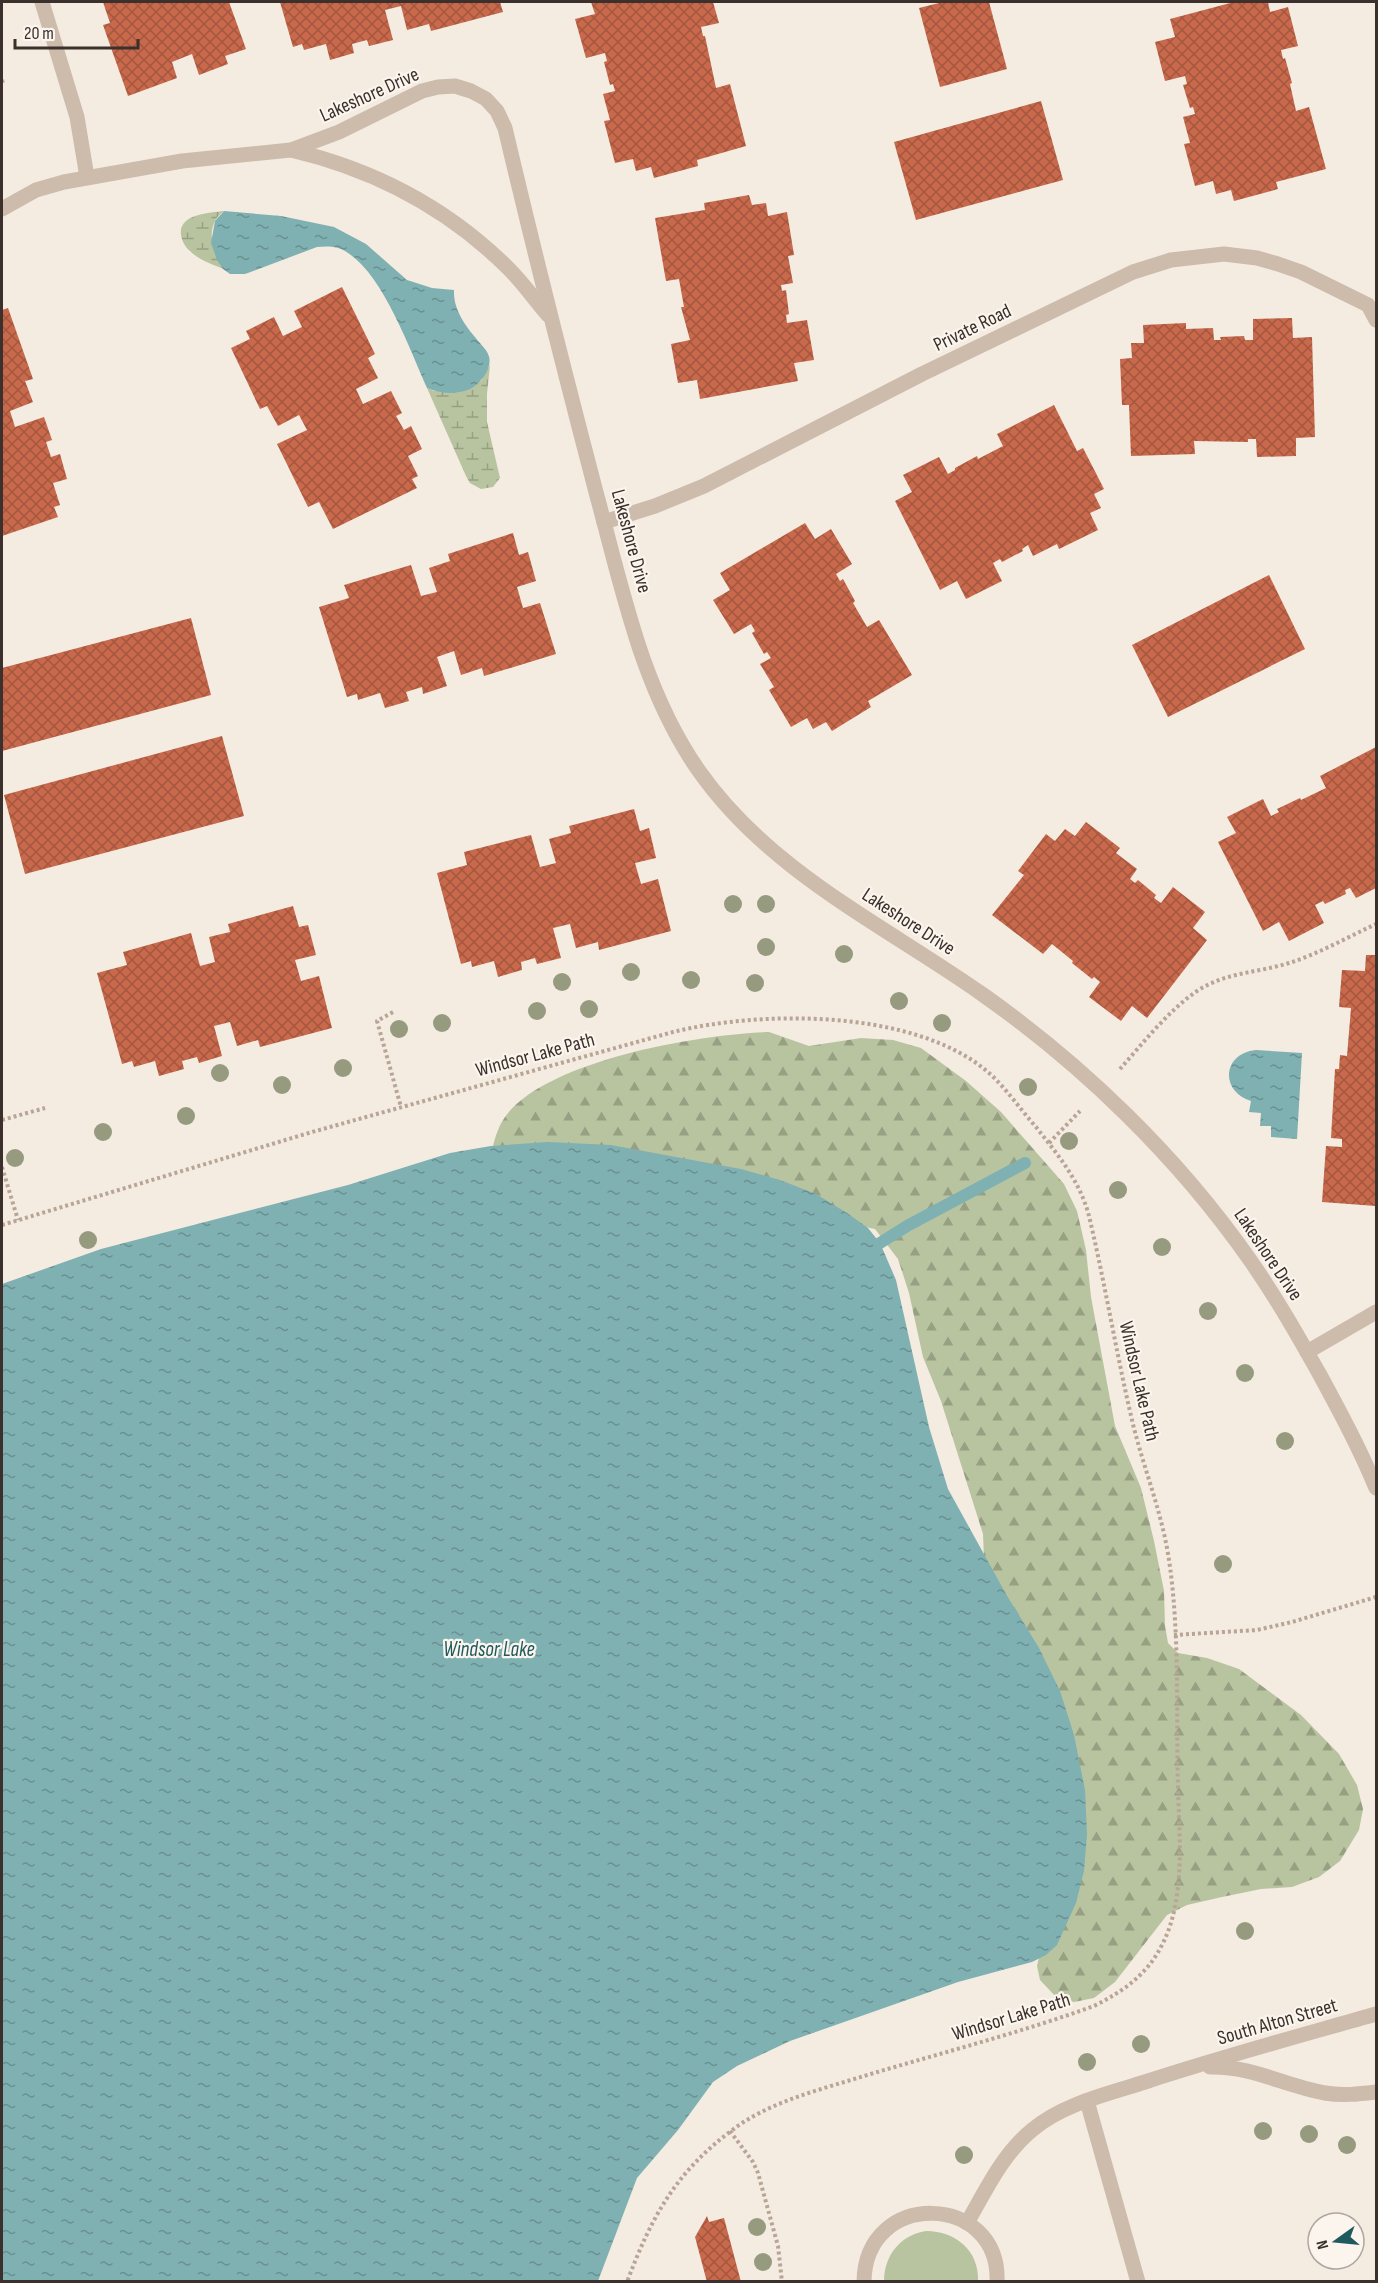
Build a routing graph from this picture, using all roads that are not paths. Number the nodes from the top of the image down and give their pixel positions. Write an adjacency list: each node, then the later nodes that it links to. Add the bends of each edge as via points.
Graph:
1 (42, 2): 3 (street, via 75,109)
2 (291, 150): 3 (street, Lakeshore Drive, via 182,161); 5 (street, Lakeshore Drive, via 366,172 453,221 511,270); 5 (street, Lakeshore Drive, via 339,132 422,91 455,86 486,99 505,128)
3 (87, 177): 4 (street, Lakeshore Drive, via 42,188)
4 (2, 209)
5 (549, 318): 7 (street, Lakeshore Drive)
6 (1377, 320): 7 (street, Private Road, via 1368,305 1301,272 1257,258 1212,255 1149,266 922,374 704,486 663,504)
7 (604, 522): 9 (street, Lakeshore Drive, via 633,626 660,703 721,800 772,852 986,997 1100,1091 1159,1148 1212,1210 1265,1282)
8 (1377, 1312): 9 (street)
9 (1307, 1352): 10 (street, Lakeshore Drive)
10 (1377, 1488)
11 (1377, 2014): 12 (street, South Alton Street)
12 (1190, 2068): 13 (street, South Alton Street, via 1245,2069 1325,2093); 14 (street, South Alton Street)
13 (1377, 2092)
14 (1087, 2101): 15 (street, South Alton Street, via 1042,2123 1018,2143 1000,2165); 18 (street)
15 (967, 2223): 16 (street, via 936,2212 903,2217 885,2230 871,2250); 17 (street, via 990,2248)
16 (864, 2282)
17 (997, 2282)
18 (1137, 2282)

